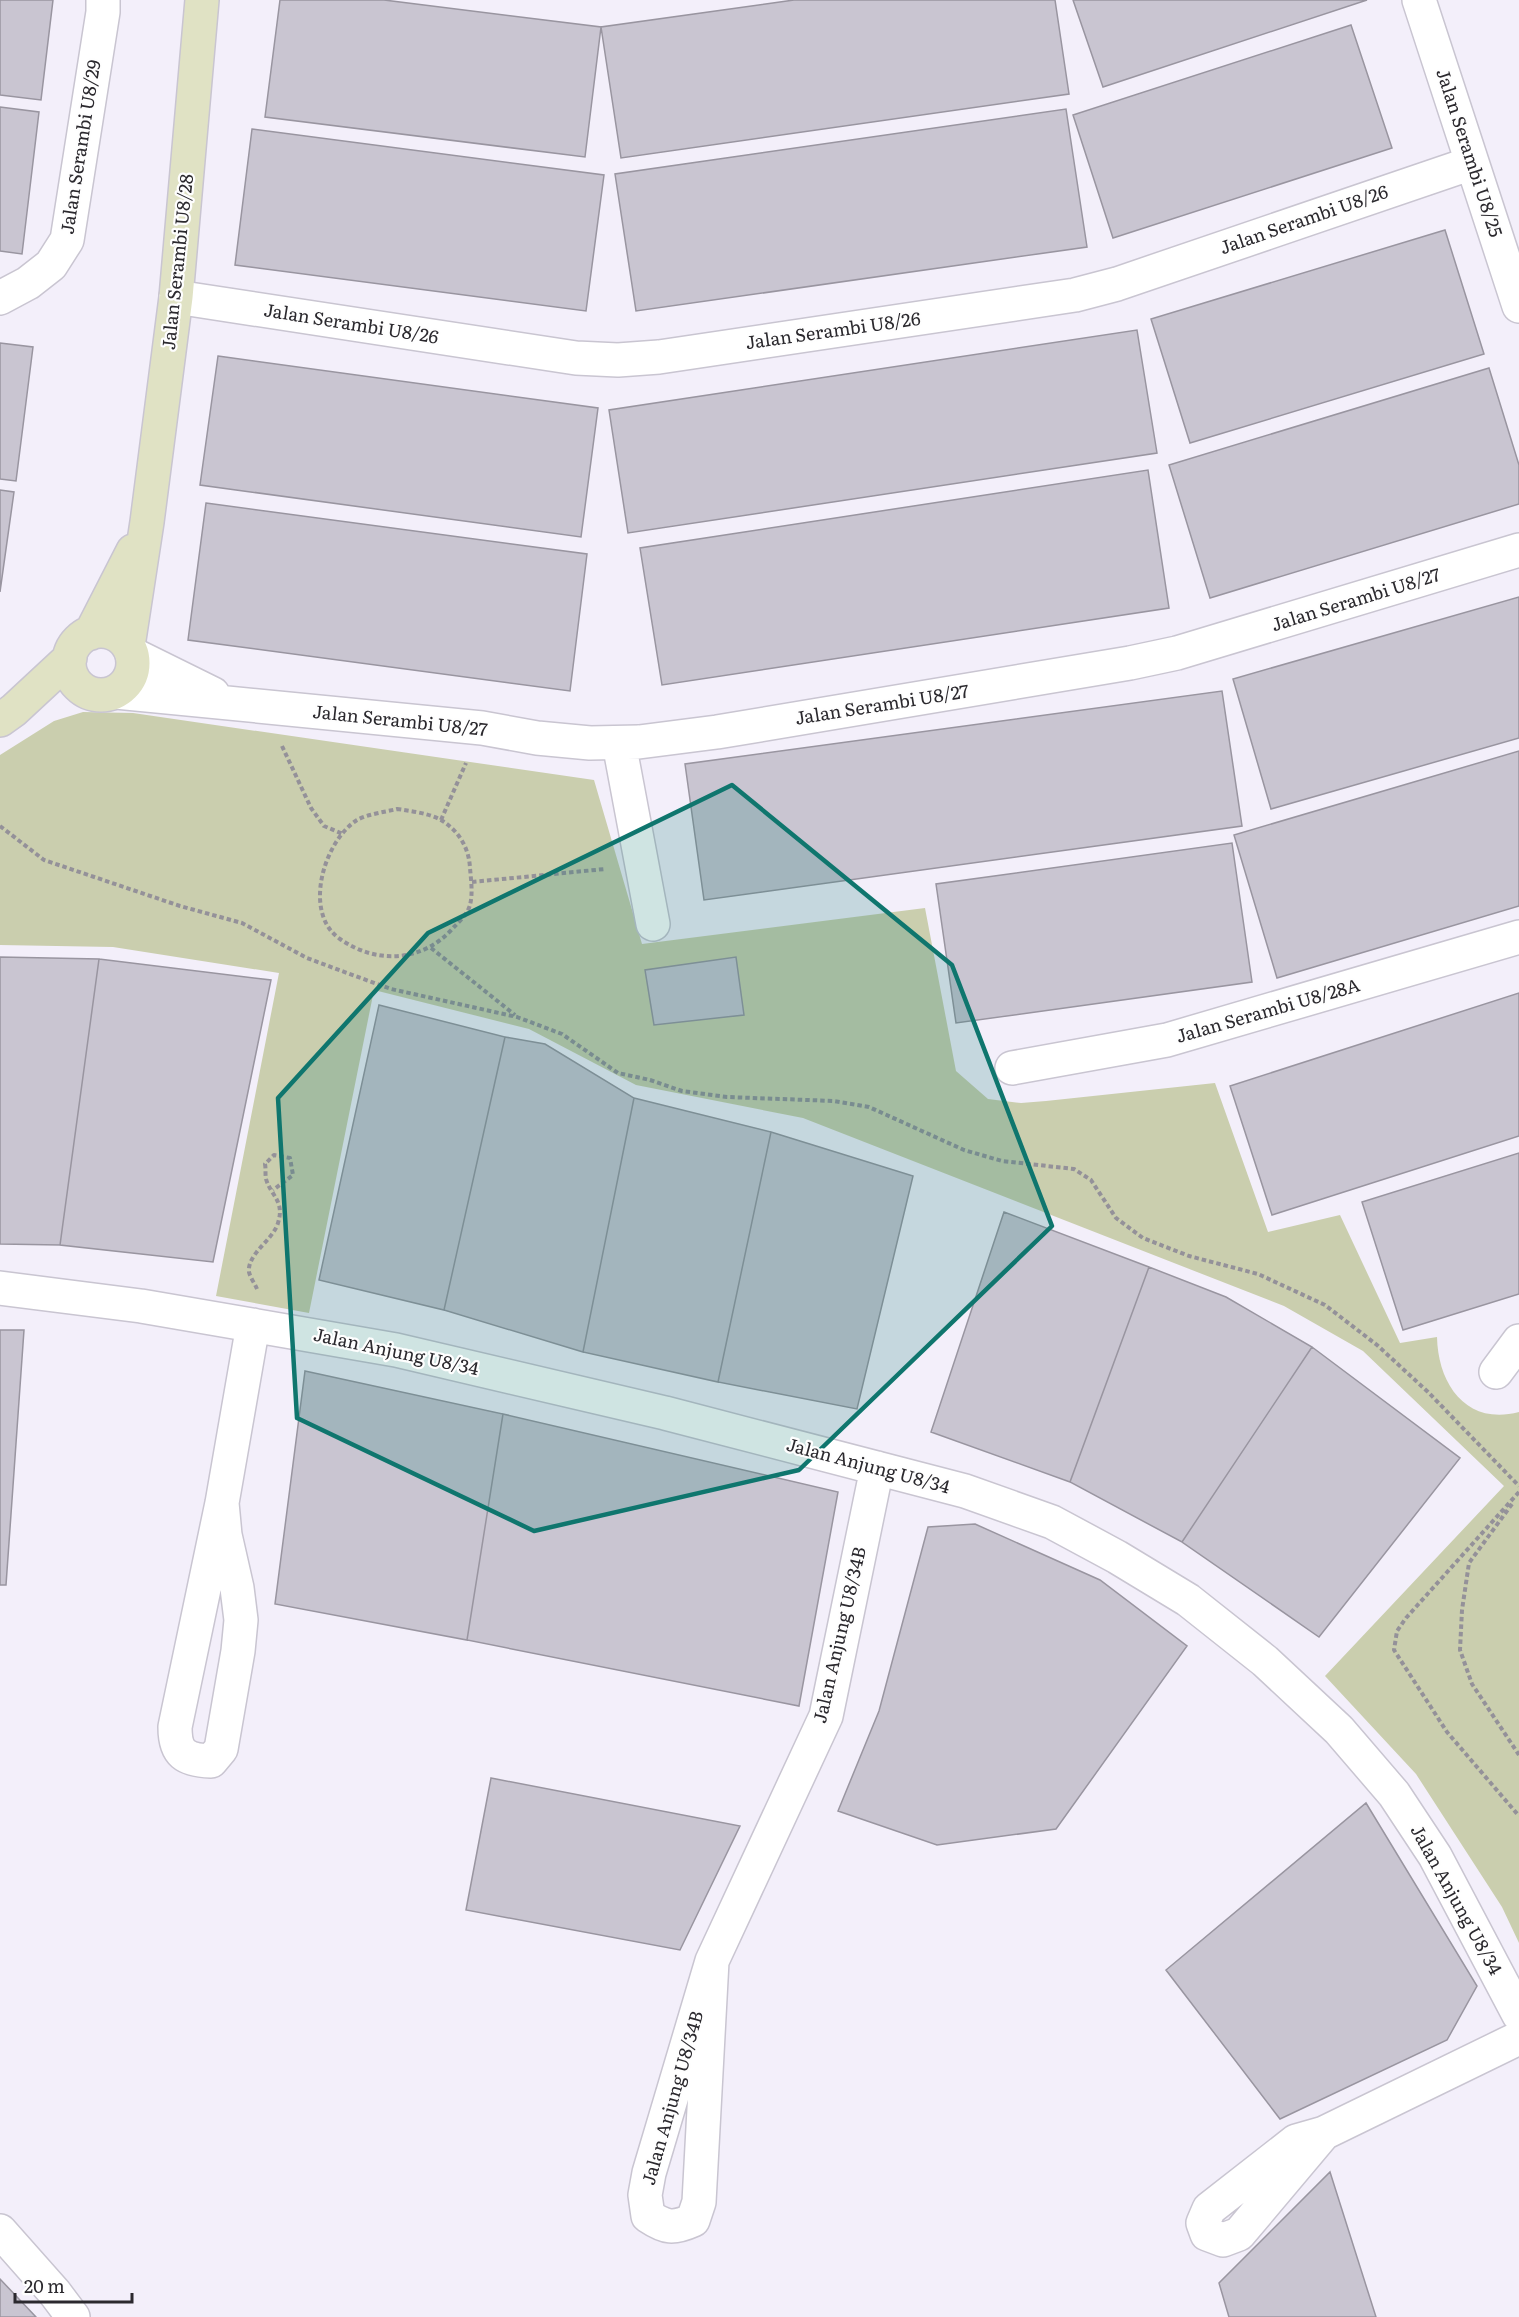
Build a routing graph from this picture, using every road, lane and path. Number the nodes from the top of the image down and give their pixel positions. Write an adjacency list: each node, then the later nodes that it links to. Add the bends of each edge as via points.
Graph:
1 (103, 0): 6 (street, Jalan Serambi U8/29, via 67,240 51,265)
2 (202, 0): 5 (street, Jalan Serambi U8/28)
3 (1419, 0): 4 (street, Jalan Serambi U8/25)
4 (1472, 162): 5 (street, Jalan Serambi U8/26, via 1075,295 659,357 576,358); 7 (street, Jalan Serambi U8/25)
5 (176, 297): 8 (street, Jalan Serambi U8/28)
6 (0, 298)
7 (1519, 306)
8 (147, 522): 10 (street, Jalan Serambi U8/28); 11 (street, Jalan Serambi U8/28)
9 (1519, 550): 18 (street, Jalan Serambi U8/27, via 1177,653 717,732)
10 (91, 633): 11 (street, via 112,633); 12 (street, via 81,638)
11 (130, 650): 13 (street, via 133,671 123,687); 14 (street, Jalan Serambi U8/27)
12 (70, 658): 13 (street, via 70,669 80,687); 16 (street)
13 (102, 692): 14 (street, Jalan Serambi U8/27); 16 (street)
14 (231, 703): 15 (street, Jalan Serambi U8/27)
15 (263, 706): 17 (street, Jalan Serambi U8/27); 21 (path, via 311,808 324,826)
16 (7, 715)
17 (482, 728): 18 (street, Jalan Serambi U8/27, via 537,738); 19 (path)
18 (619, 742): 22 (street)
19 (441, 820): 21 (path, via 397,809 357,820); 23 (path, via 469,852)
20 (0, 826): 27 (path, via 44,860 242,923 307,958 347,974 391,989)
21 (343, 834): 26 (path, via 328,858 319,900 322,916 335,936 351,947 392,958)
22 (642, 865): 23 (path); 24 (street)
23 (472, 882): 26 (path, via 470,906 447,936)
24 (654, 924)
25 (1519, 937): 28 (street, Jalan Serambi U8/28A, via 1167,1040)
26 (431, 948): 27 (path)
27 (517, 1017): 35 (path, via 562,1034 618,1073 682,1091 869,1107 964,1150 1002,1161 1074,1169 1090,1180 1116,1218 1143,1238 1189,1256 1258,1274 1325,1305 1428,1392)
28 (1012, 1068)
29 (273, 1190): 29 (path, via 266,1180 266,1164 274,1155 290,1158 293,1175); 31 (path, via 280,1212 278,1225 251,1260 249,1273 259,1295)
30 (0, 1288): 31 (street, Jalan Anjung U8/34)
31 (253, 1325): 34 (street, Jalan Anjung U8/34, via 407,1352); 37 (street)
32 (1519, 1341): 33 (street)
33 (1496, 1372)
34 (877, 1468): 40 (street, Jalan Anjung U8/34B, via 826,1716); 41 (street, Jalan Anjung U8/34, via 965,1491 1052,1522 1188,1600 1265,1661 1339,1730 1394,1794 1436,1856)
35 (1519, 1486)
36 (1519, 1493): 38 (path, via 1469,1563 1460,1650 1472,1684); 39 (path, via 1406,1618 1397,1631 1394,1650 1447,1732)
37 (222, 1503): 37 (street, via 241,1620 238,1651 221,1749 211,1761 196,1760 183,1755 175,1741 175,1727)
38 (1519, 1755)
39 (1519, 1816)
40 (712, 1961): 40 (street, Jalan Anjung U8/34B, via 699,2202 693,2220 679,2226 662,2225 648,2216 645,2195 649,2173)
41 (1519, 2015)
42 (1519, 2038): 43 (street)
43 (1324, 2133)
44 (0, 2231): 45 (street)
45 (72, 2317)

